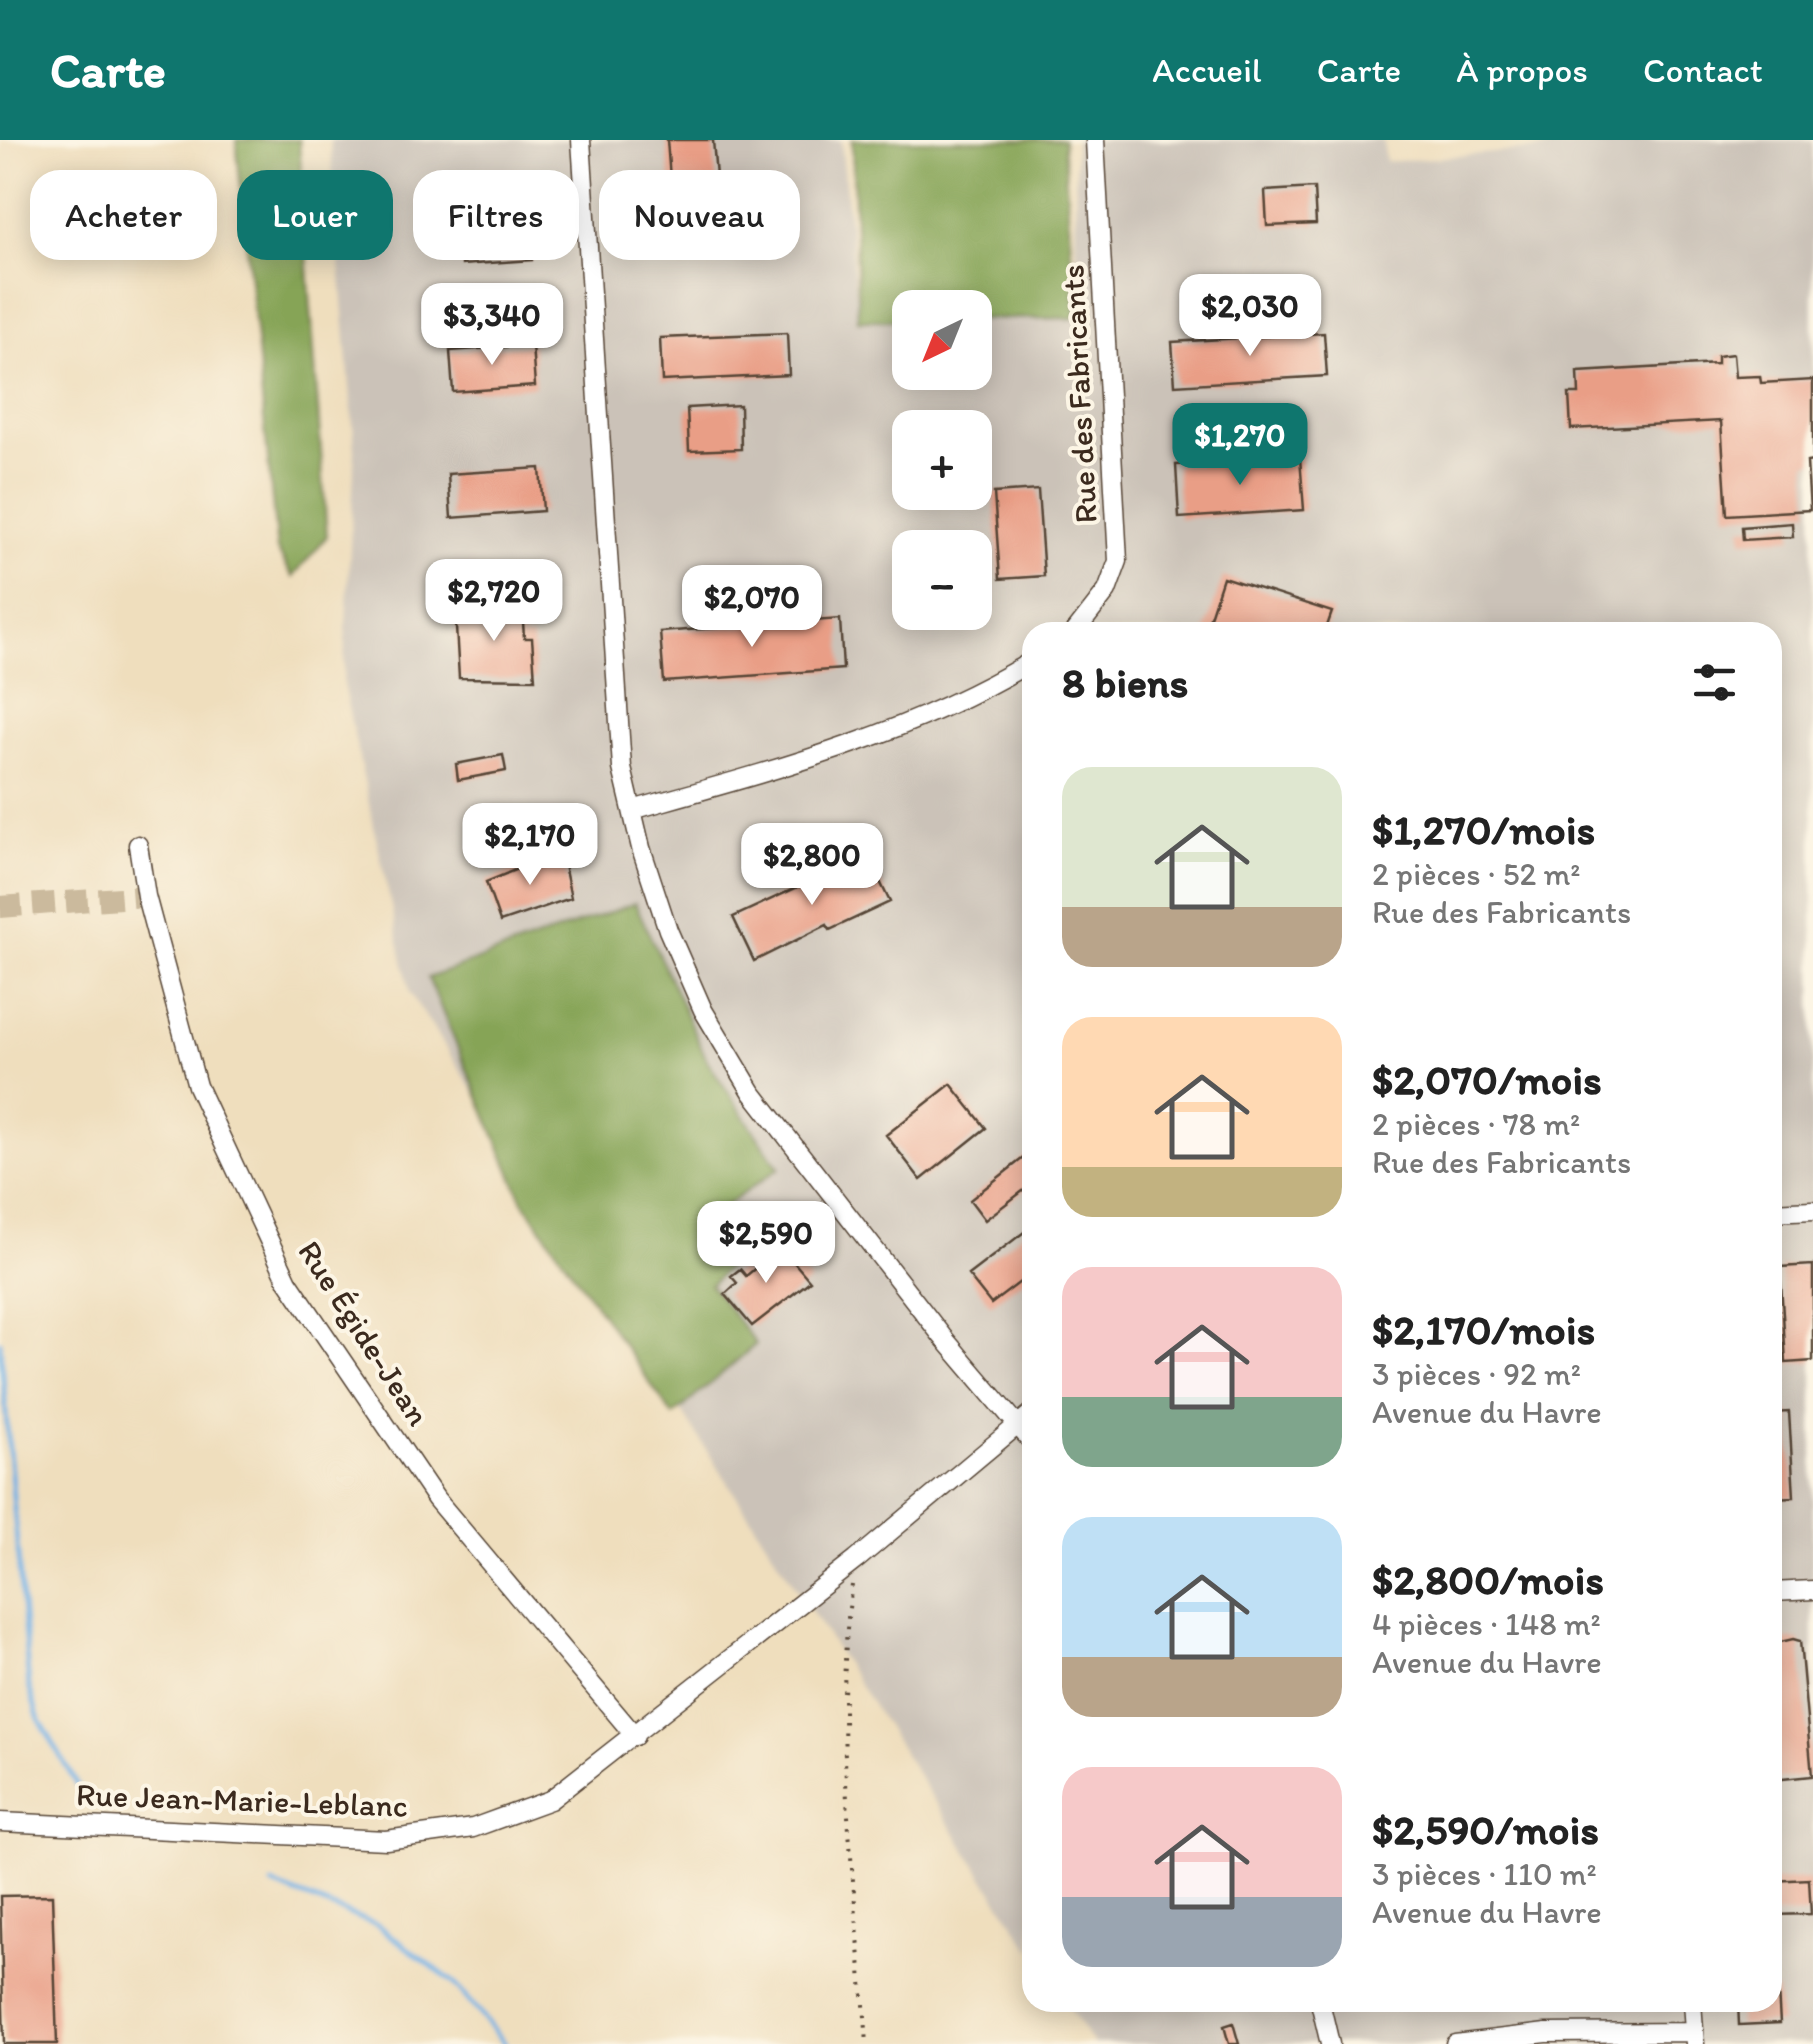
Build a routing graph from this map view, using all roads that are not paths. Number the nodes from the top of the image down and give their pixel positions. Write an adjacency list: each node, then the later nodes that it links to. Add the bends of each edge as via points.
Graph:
1 (581, 140): 5 (street, via 622,768)
2 (1095, 140): 3 (street, Rue des Fabricants, via 1118,561 1106,592)
3 (1082, 622)
4 (1022, 667): 5 (street, via 879,737)
5 (632, 810): 9 (street, via 675,946 703,1010 752,1092 942,1336)
6 (138, 846): 13 (street, Rue Égide-Jean, via 198,1086 288,1281 436,1499)
7 (1813, 1210): 8 (street)
8 (1782, 1212)
9 (1022, 1414)
10 (1022, 1421): 13 (street, Rue Jean-Marie-Leblanc)
11 (1813, 1590): 12 (street)
12 (1782, 1592)
13 (635, 1736): 14 (street, Rue Jean-Marie-Leblanc, via 550,1800 473,1828 386,1840)
14 (0, 1822)
15 (1322, 2012): 18 (street)
16 (1693, 2012): 17 (street)
17 (1694, 2038): 19 (street, via 1546,2033)
18 (1330, 2044)
19 (1455, 2044)

